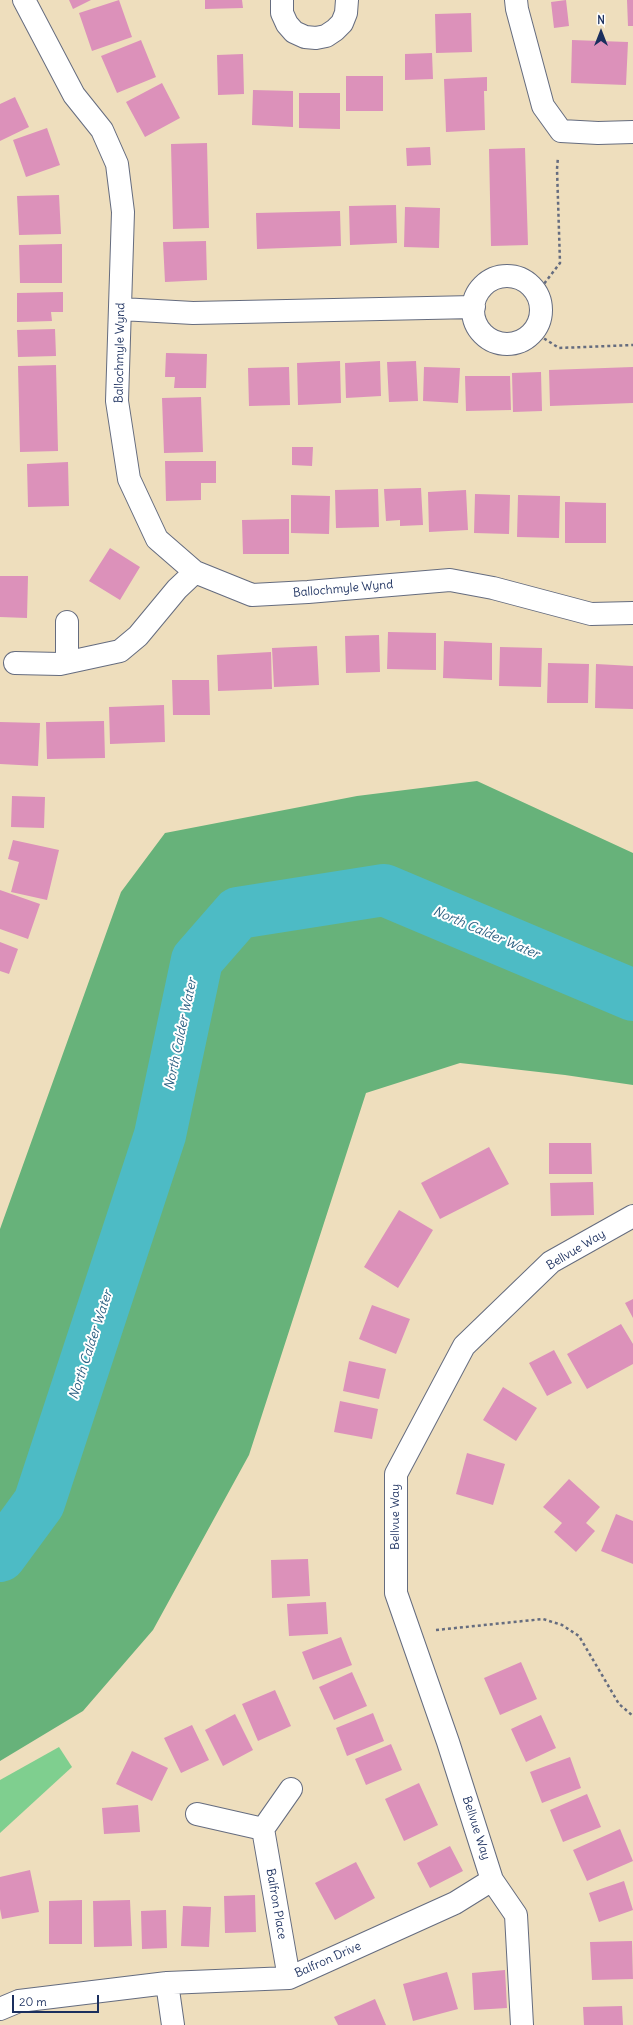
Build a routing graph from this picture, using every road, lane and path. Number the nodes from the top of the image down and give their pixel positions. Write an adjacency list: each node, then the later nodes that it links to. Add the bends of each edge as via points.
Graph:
1 (24, 0): 9 (street, Ballochmyle Wynd, via 74,95 102,130 117,164 124,212)
2 (282, 0): 3 (street, via 282,13 294,32 316,38 326,36 342,23)
3 (347, 0)
4 (516, 0): 5 (street, via 543,106)
5 (561, 131): 6 (street); 7 (path, via 557,169 560,263)
6 (633, 132)
7 (537, 293): 8 (street, via 521,279 511,276 500,277 490,280 482,287 476,296); 10 (street, via 541,313)
8 (474, 306): 9 (street, via 193,313); 10 (street, via 474,317 478,327 485,336 494,341 516,343)
9 (121, 309): 12 (street, Ballochmyle Wynd, via 117,401 129,479 157,539)
10 (534, 332): 11 (path, via 559,348)
11 (633, 345)
12 (195, 572): 13 (street, Ballochmyle Wynd, via 252,595 450,580 493,588 591,614); 15 (street, via 177,589 138,636 120,651)
13 (633, 613)
14 (67, 622): 15 (street)
15 (66, 662): 16 (street)
16 (15, 663)
17 (633, 1216): 18 (street, Bellvue Way, via 551,1262 464,1346 396,1474 396,1593)
18 (410, 1632): 19 (path, via 543,1620 562,1625 579,1636 618,1704); 23 (street, Bellvue Way)
19 (633, 1716)
20 (291, 1789): 22 (street)
21 (197, 1814): 22 (street)
22 (263, 1829): 24 (street, Balfron Place)
23 (492, 1880): 24 (street, Balfron Drive, via 455,1903); 28 (street, via 516,1915)
24 (289, 1978): 25 (street, Balfron Drive)
25 (167, 1983): 26 (street, Balfron Drive, via 19,2001); 27 (street)
26 (0, 2009)
27 (172, 2025)
28 (522, 2025)

